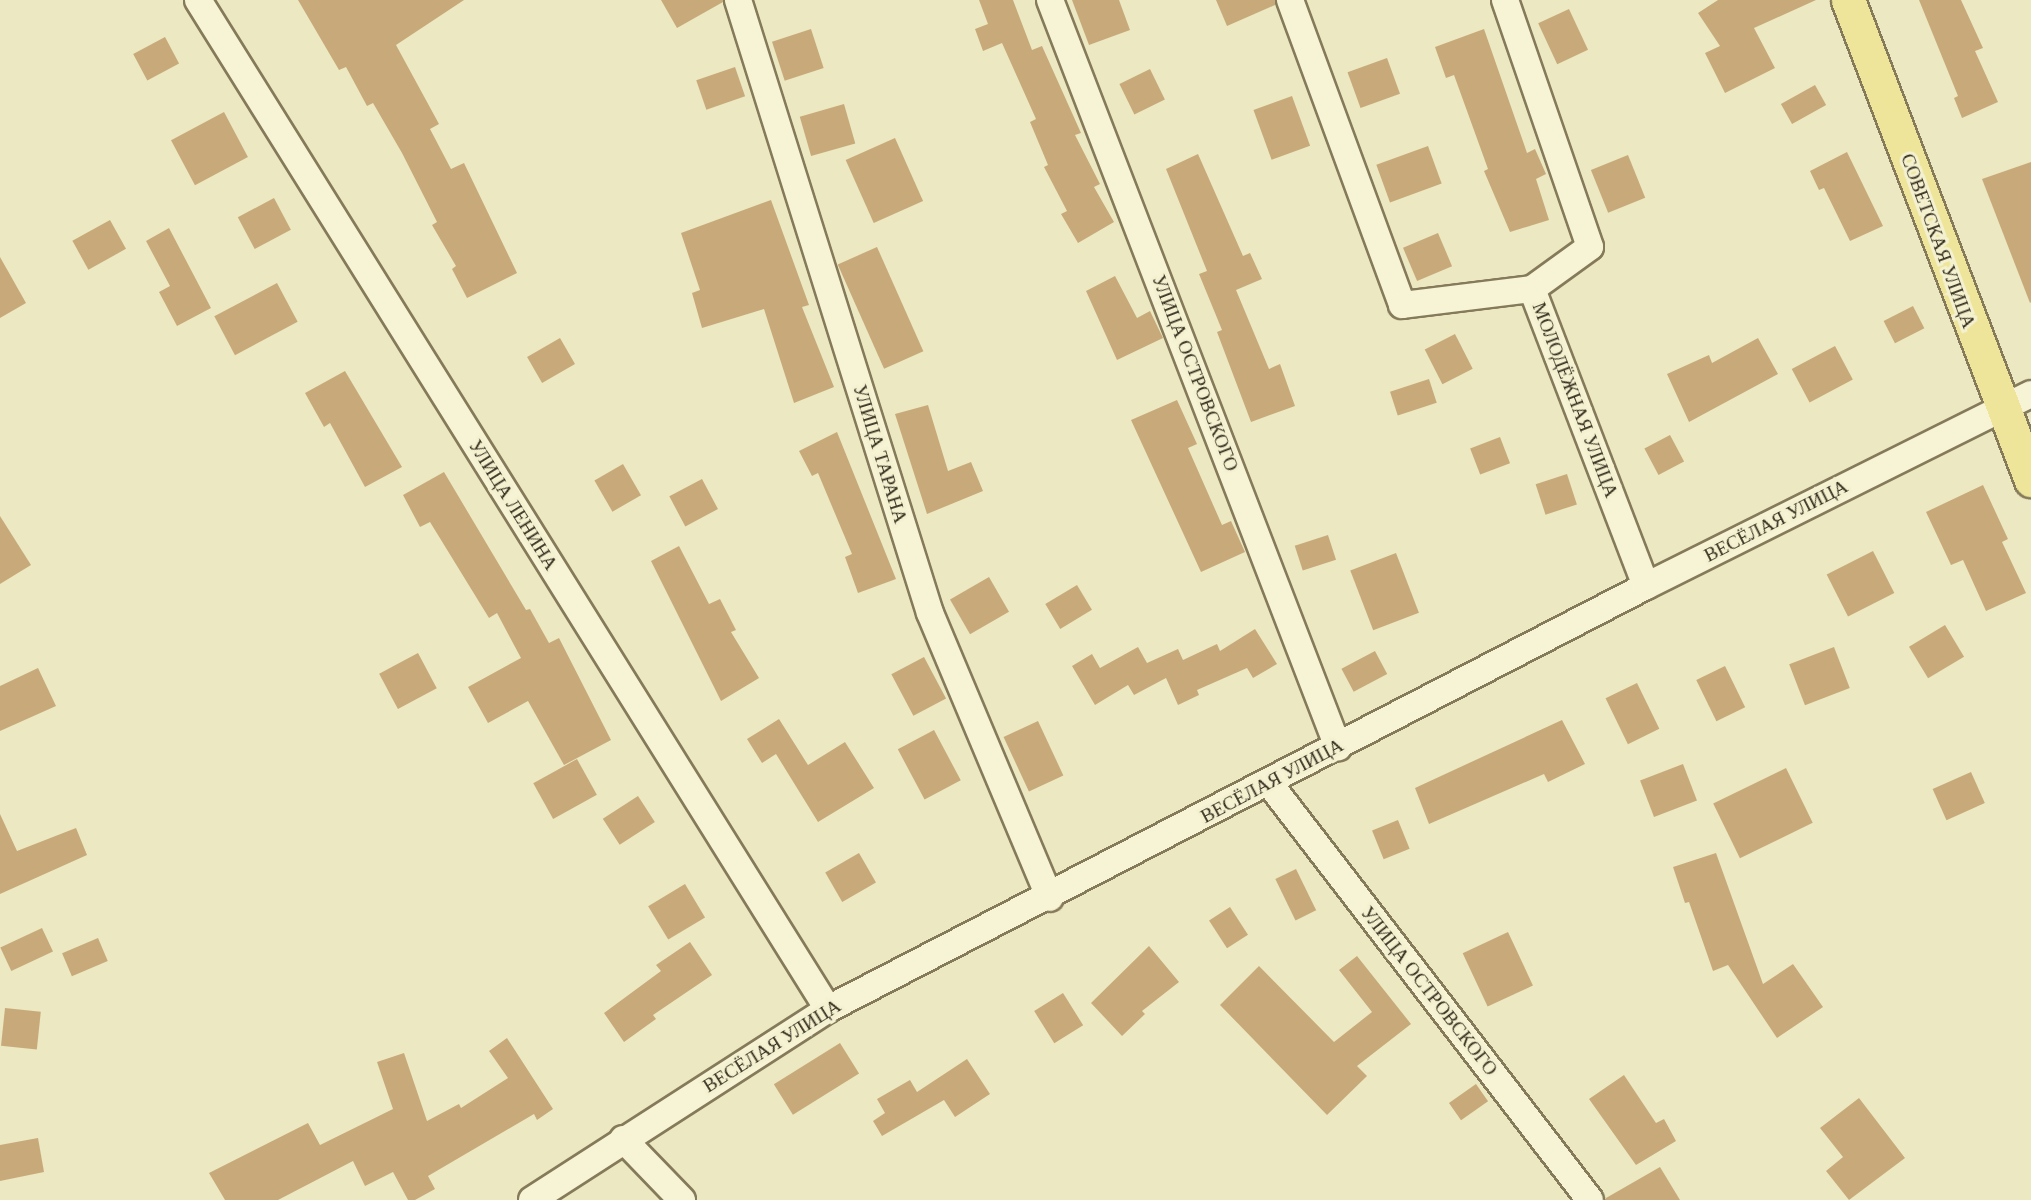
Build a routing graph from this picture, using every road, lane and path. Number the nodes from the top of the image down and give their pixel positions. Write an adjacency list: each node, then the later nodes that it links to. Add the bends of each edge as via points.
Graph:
1 (198, 0): 15 (street, УЛИЦА ЛЕНИНА)
2 (738, 0): 14 (street, УЛИЦА ТАРАНА, via 930,613)
3 (1050, 0): 12 (street, УЛИЦА ОСТРОВСКОГО)
4 (1290, 0): 7 (street, via 1402,305)
5 (1505, 0): 7 (street, МОЛОДЁЖНАЯ УЛИЦА, via 1590,247)
6 (1848, 0): 9 (main road, СОВЕТСКАЯ УЛИЦА)
7 (1532, 289): 11 (street, МОЛОДЁЖНАЯ УЛИЦА)
8 (2031, 394): 9 (street, ВЕСЁЛАЯ УЛИЦА)
9 (2000, 408): 10 (main road, СОВЕТСКАЯ УЛИЦА); 11 (street, ВЕСЁЛАЯ УЛИЦА)
10 (2031, 480)
11 (1646, 586): 12 (street, ВЕСЁЛАЯ УЛИЦА)
12 (1338, 747): 13 (street, ВЕСЁЛАЯ УЛИЦА)
13 (1269, 783): 14 (street, ВЕСЁЛАЯ УЛИЦА); 19 (street, УЛИЦА ОСТРОВСКОГО)
14 (1050, 898): 15 (street, ВЕСЁЛАЯ УЛИЦА)
15 (828, 1009): 16 (street, ВЕСЁЛАЯ УЛИЦА)
16 (623, 1139): 17 (street, ВЕСЁЛАЯ УЛИЦА); 18 (street)
17 (532, 1200)
18 (682, 1200)
19 (1590, 1200)

